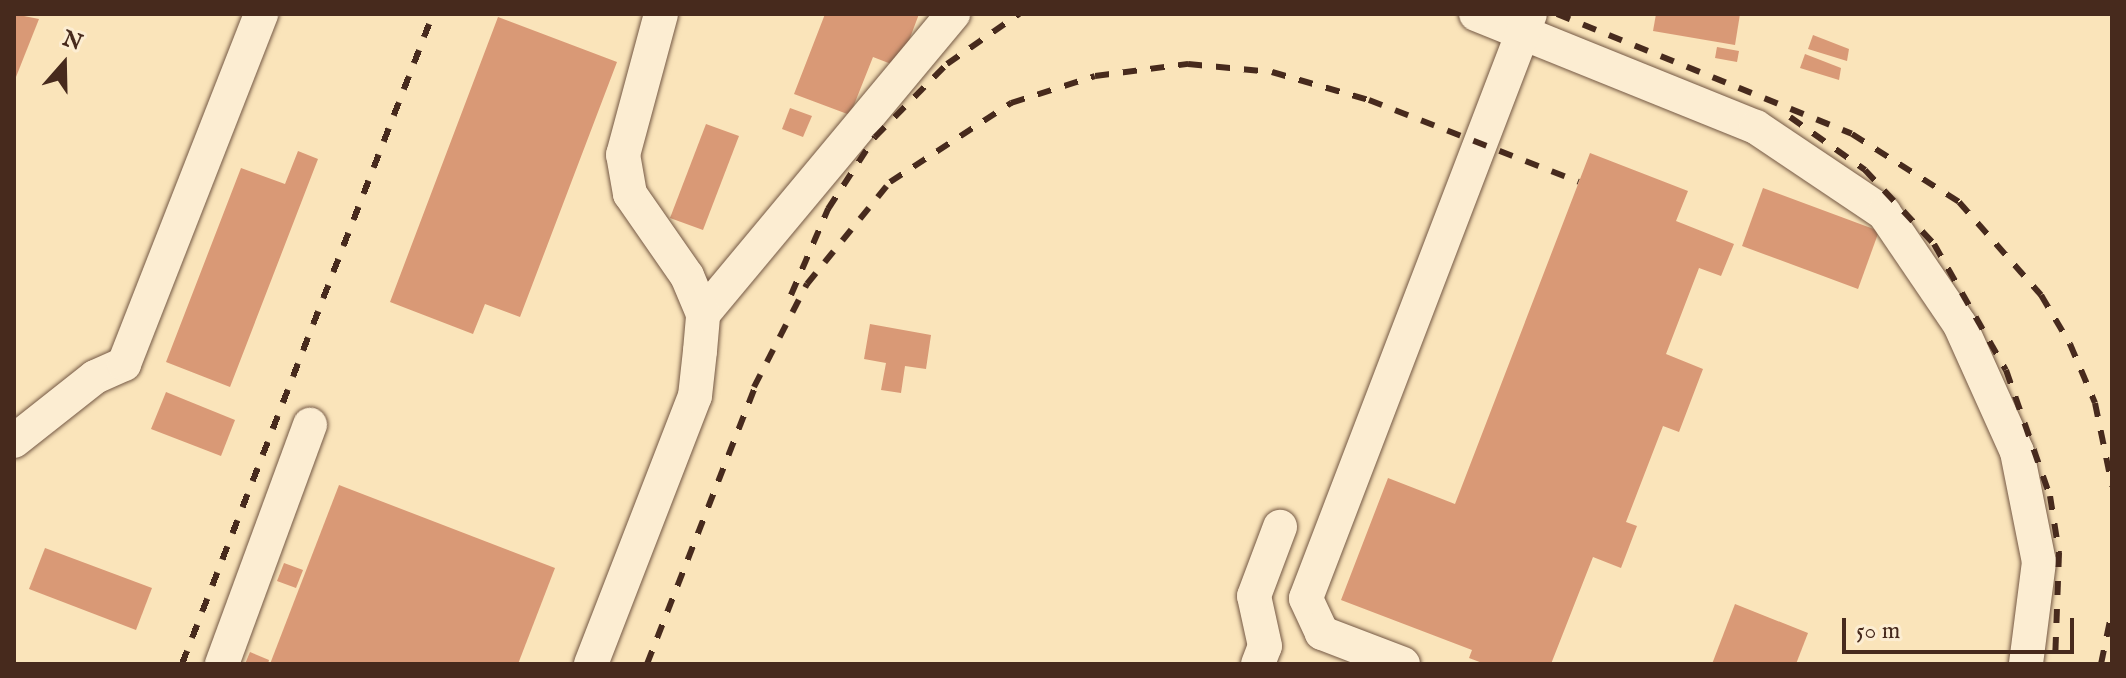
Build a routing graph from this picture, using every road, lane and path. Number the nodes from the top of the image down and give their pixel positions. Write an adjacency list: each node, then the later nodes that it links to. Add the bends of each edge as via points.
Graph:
1 (261, 14): 8 (lane, via 124,364 95,377)
2 (661, 14): 6 (lane, via 623,155 630,194 687,276)
3 (953, 14): 6 (lane)
4 (1476, 14): 5 (lane)
5 (1527, 24): 13 (lane, via 1306,598 1322,633); 14 (lane, via 1756,127 1884,213 1960,325 2017,452 2039,562)
6 (703, 314): 11 (lane, via 695,396)
7 (310, 425): 10 (lane)
8 (14, 441)
9 (1280, 527): 12 (lane, via 1254,596 1265,646)
10 (222, 664)
11 (591, 664)
12 (1258, 664)
13 (1403, 664)
14 (2026, 664)

